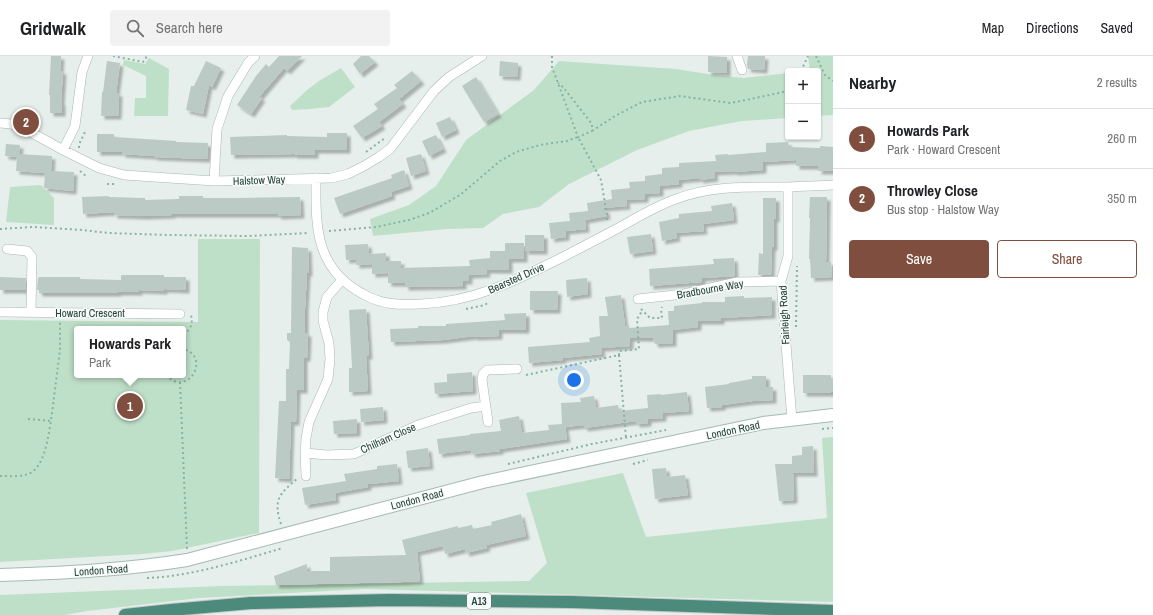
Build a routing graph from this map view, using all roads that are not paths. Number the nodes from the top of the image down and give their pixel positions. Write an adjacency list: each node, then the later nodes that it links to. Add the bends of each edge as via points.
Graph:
1 (88, 56): 7 (street, via 82,72 75,126)
2 (255, 56): 9 (street, via 228,96 217,130)
3 (482, 56): 8 (street, Halstow Way, via 449,77 434,91 390,149 348,174)
4 (737, 56): 5 (street)
5 (742, 70)
6 (0, 123): 7 (street, Halstow Way, via 25,129)
7 (63, 150): 9 (street, Halstow Way, via 99,168 124,175)
8 (316, 178): 9 (street, Halstow Way); 13 (street, Bearsted Drive, via 318,232 329,262)
9 (214, 181)
10 (833, 185): 11 (street, Bearsted Drive)
11 (788, 187): 13 (street, Bearsted Drive, via 719,189 677,198 510,283 459,300 426,304 390,304 370,298); 14 (street, Fairleigh Road, via 788,256)
12 (7, 249): 17 (street, via 27,251 32,257)
13 (342, 280): 24 (street, via 327,297 322,312 329,343 329,372 309,422)
14 (781, 281): 15 (street, Bradbourne Way, via 737,282); 22 (street, Fairleigh Road)
15 (639, 303)
16 (0, 312): 17 (street, Howard Crescent)
17 (31, 312): 18 (street, Howard Crescent)
18 (180, 314)
19 (518, 372): 20 (street, via 487,370 483,374)
20 (486, 406): 23 (street); 24 (street, Chilham Close, via 471,408 418,425 354,454 327,455)
21 (833, 414): 22 (main road, London Road)
22 (792, 420): 26 (main road, London Road, via 763,423 483,482 187,560 106,570)
23 (488, 422)
24 (305, 452): 25 (street)
25 (302, 477)
26 (0, 575)
27 (833, 610): 28 (highway, A13, via 572,602 389,600 251,603)
28 (125, 615)

